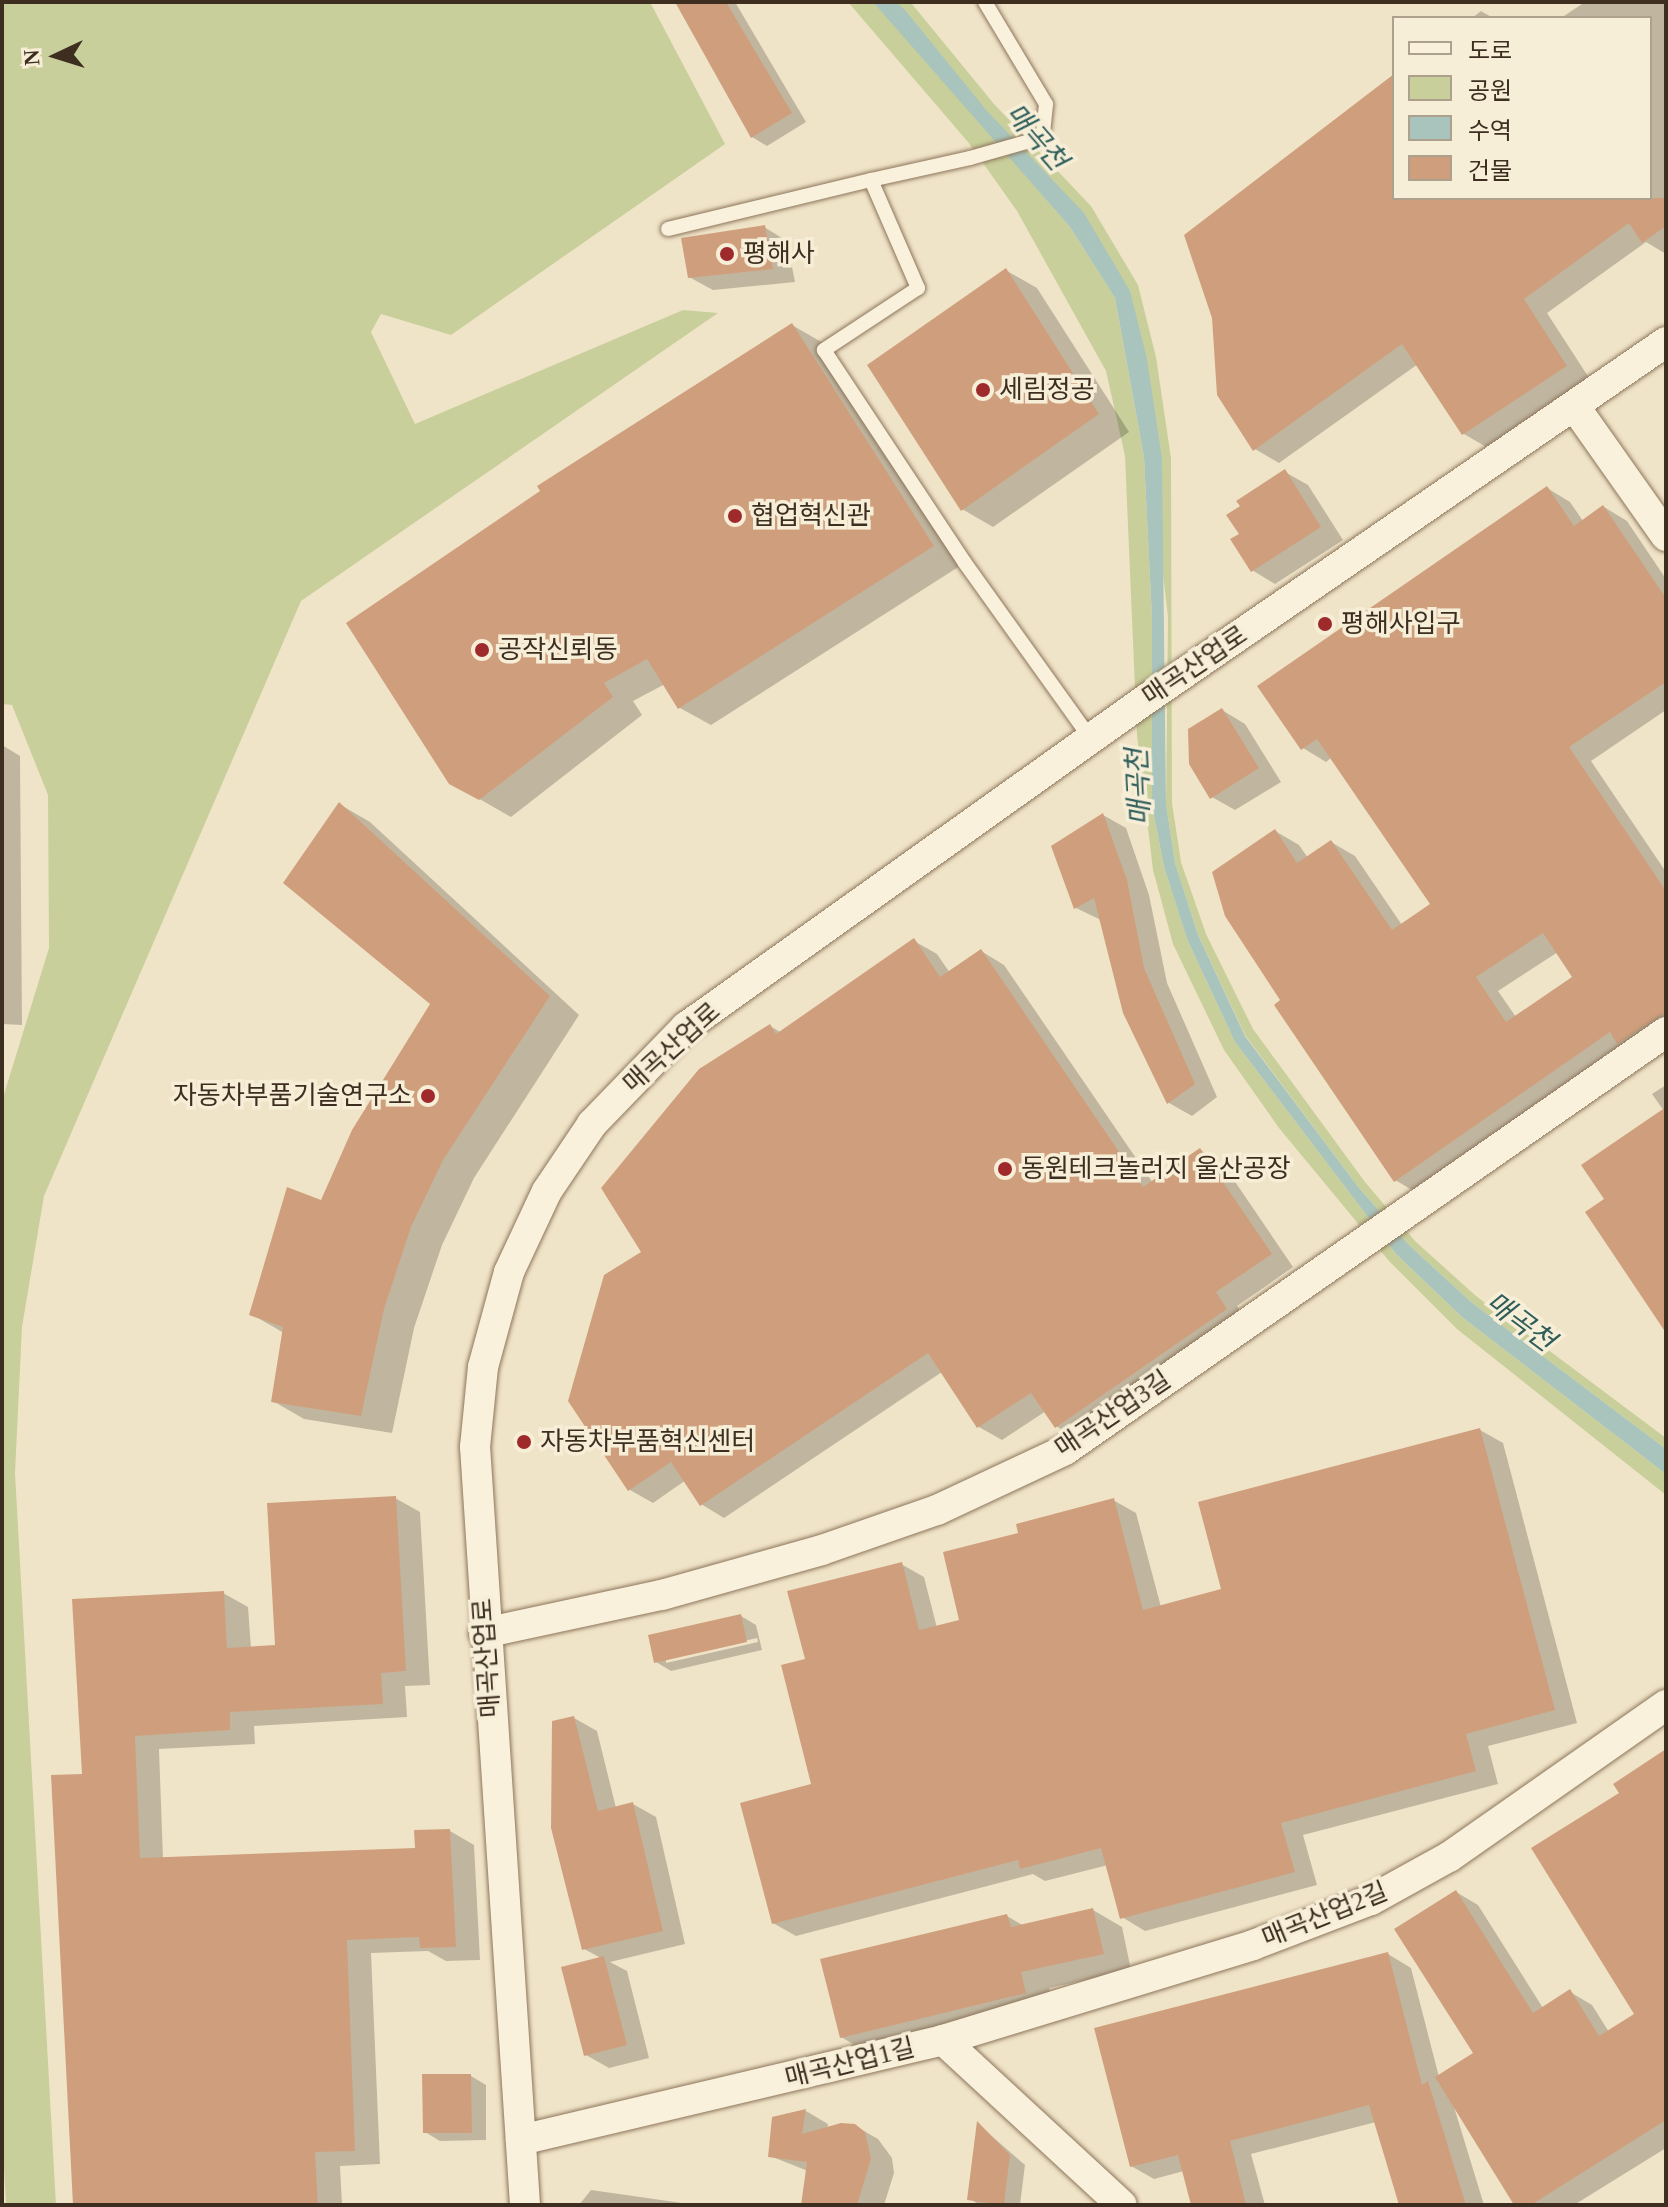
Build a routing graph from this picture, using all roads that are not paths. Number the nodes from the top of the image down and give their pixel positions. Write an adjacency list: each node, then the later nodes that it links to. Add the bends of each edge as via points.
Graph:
1 (985, 2): 2 (lane, via 1046,104 1048,119 1033,140)
2 (871, 180): 3 (lane); 7 (lane, via 918,288 824,350 965,563)
3 (668, 229)
4 (1666, 342): 5 (street, 매곡산업로)
5 (1575, 407): 6 (street); 7 (street, 매곡산업로)
6 (1666, 536)
7 (1091, 739): 9 (street, 매곡산업로, via 686,1027 592,1124 547,1191 509,1272 483,1367 475,1447)
8 (1666, 1032): 9 (street, 매곡산업3길, via 1344,1251 1065,1450 977,1493 871,1534 738,1574)
9 (484, 1633): 12 (street, 매곡산업로)
10 (1666, 1705): 11 (street, 매곡산업2길, via 1449,1857 1371,1900 1253,1945)
11 (943, 2040): 12 (street, 매곡산업1길); 14 (street, 매곡산업1길)
12 (521, 2140): 13 (street, 매곡산업로)
13 (525, 2205)
14 (1122, 2205)

